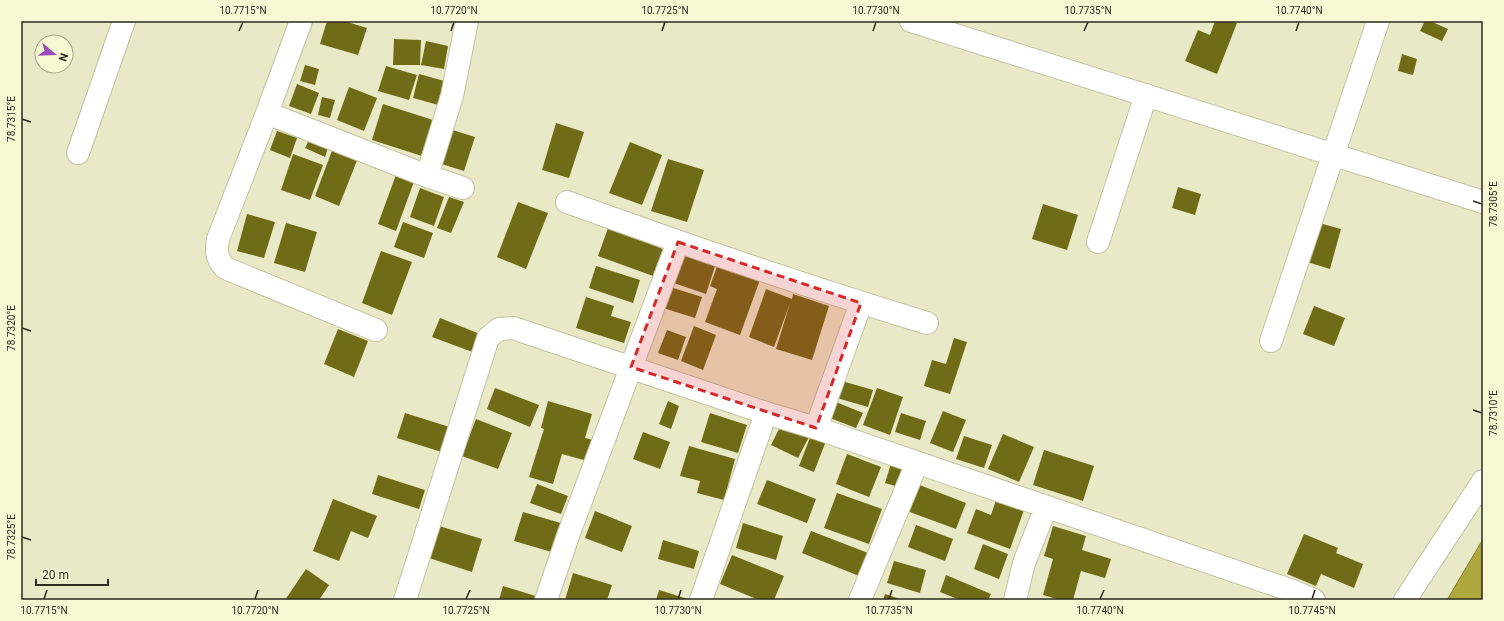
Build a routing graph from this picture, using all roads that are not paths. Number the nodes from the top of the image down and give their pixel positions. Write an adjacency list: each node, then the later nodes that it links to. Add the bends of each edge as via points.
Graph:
1 (124, 21): 8 (street)
2 (301, 21): 7 (street)
3 (467, 21): 10 (street, via 452,96)
4 (911, 21): 6 (street)
5 (1378, 21): 9 (street)
6 (1146, 95): 9 (street); 15 (street)
7 (267, 113): 10 (street); 18 (street, via 218,239 216,252 219,262 225,268)
8 (78, 153)
9 (1334, 155): 13 (street); 19 (street)
10 (427, 176): 11 (street)
11 (463, 188)
12 (566, 202): 14 (street)
13 (1483, 202)
14 (678, 242): 16 (street); 20 (street)
15 (1098, 242)
16 (861, 303): 17 (street); 22 (street)
17 (926, 323)
18 (376, 330)
19 (1272, 341)
20 (631, 366): 21 (street); 26 (street, via 513,328 499,329 488,338); 27 (street)
21 (766, 413): 22 (street); 28 (street)
22 (816, 428): 23 (street)
23 (917, 462): 25 (street); 29 (street)
24 (1483, 481): 32 (street)
25 (1046, 507): 30 (street, via 1024,563); 31 (street)
26 (405, 600)
27 (546, 600)
28 (700, 600)
29 (860, 600)
30 (1015, 600)
31 (1314, 600)
32 (1405, 600)

